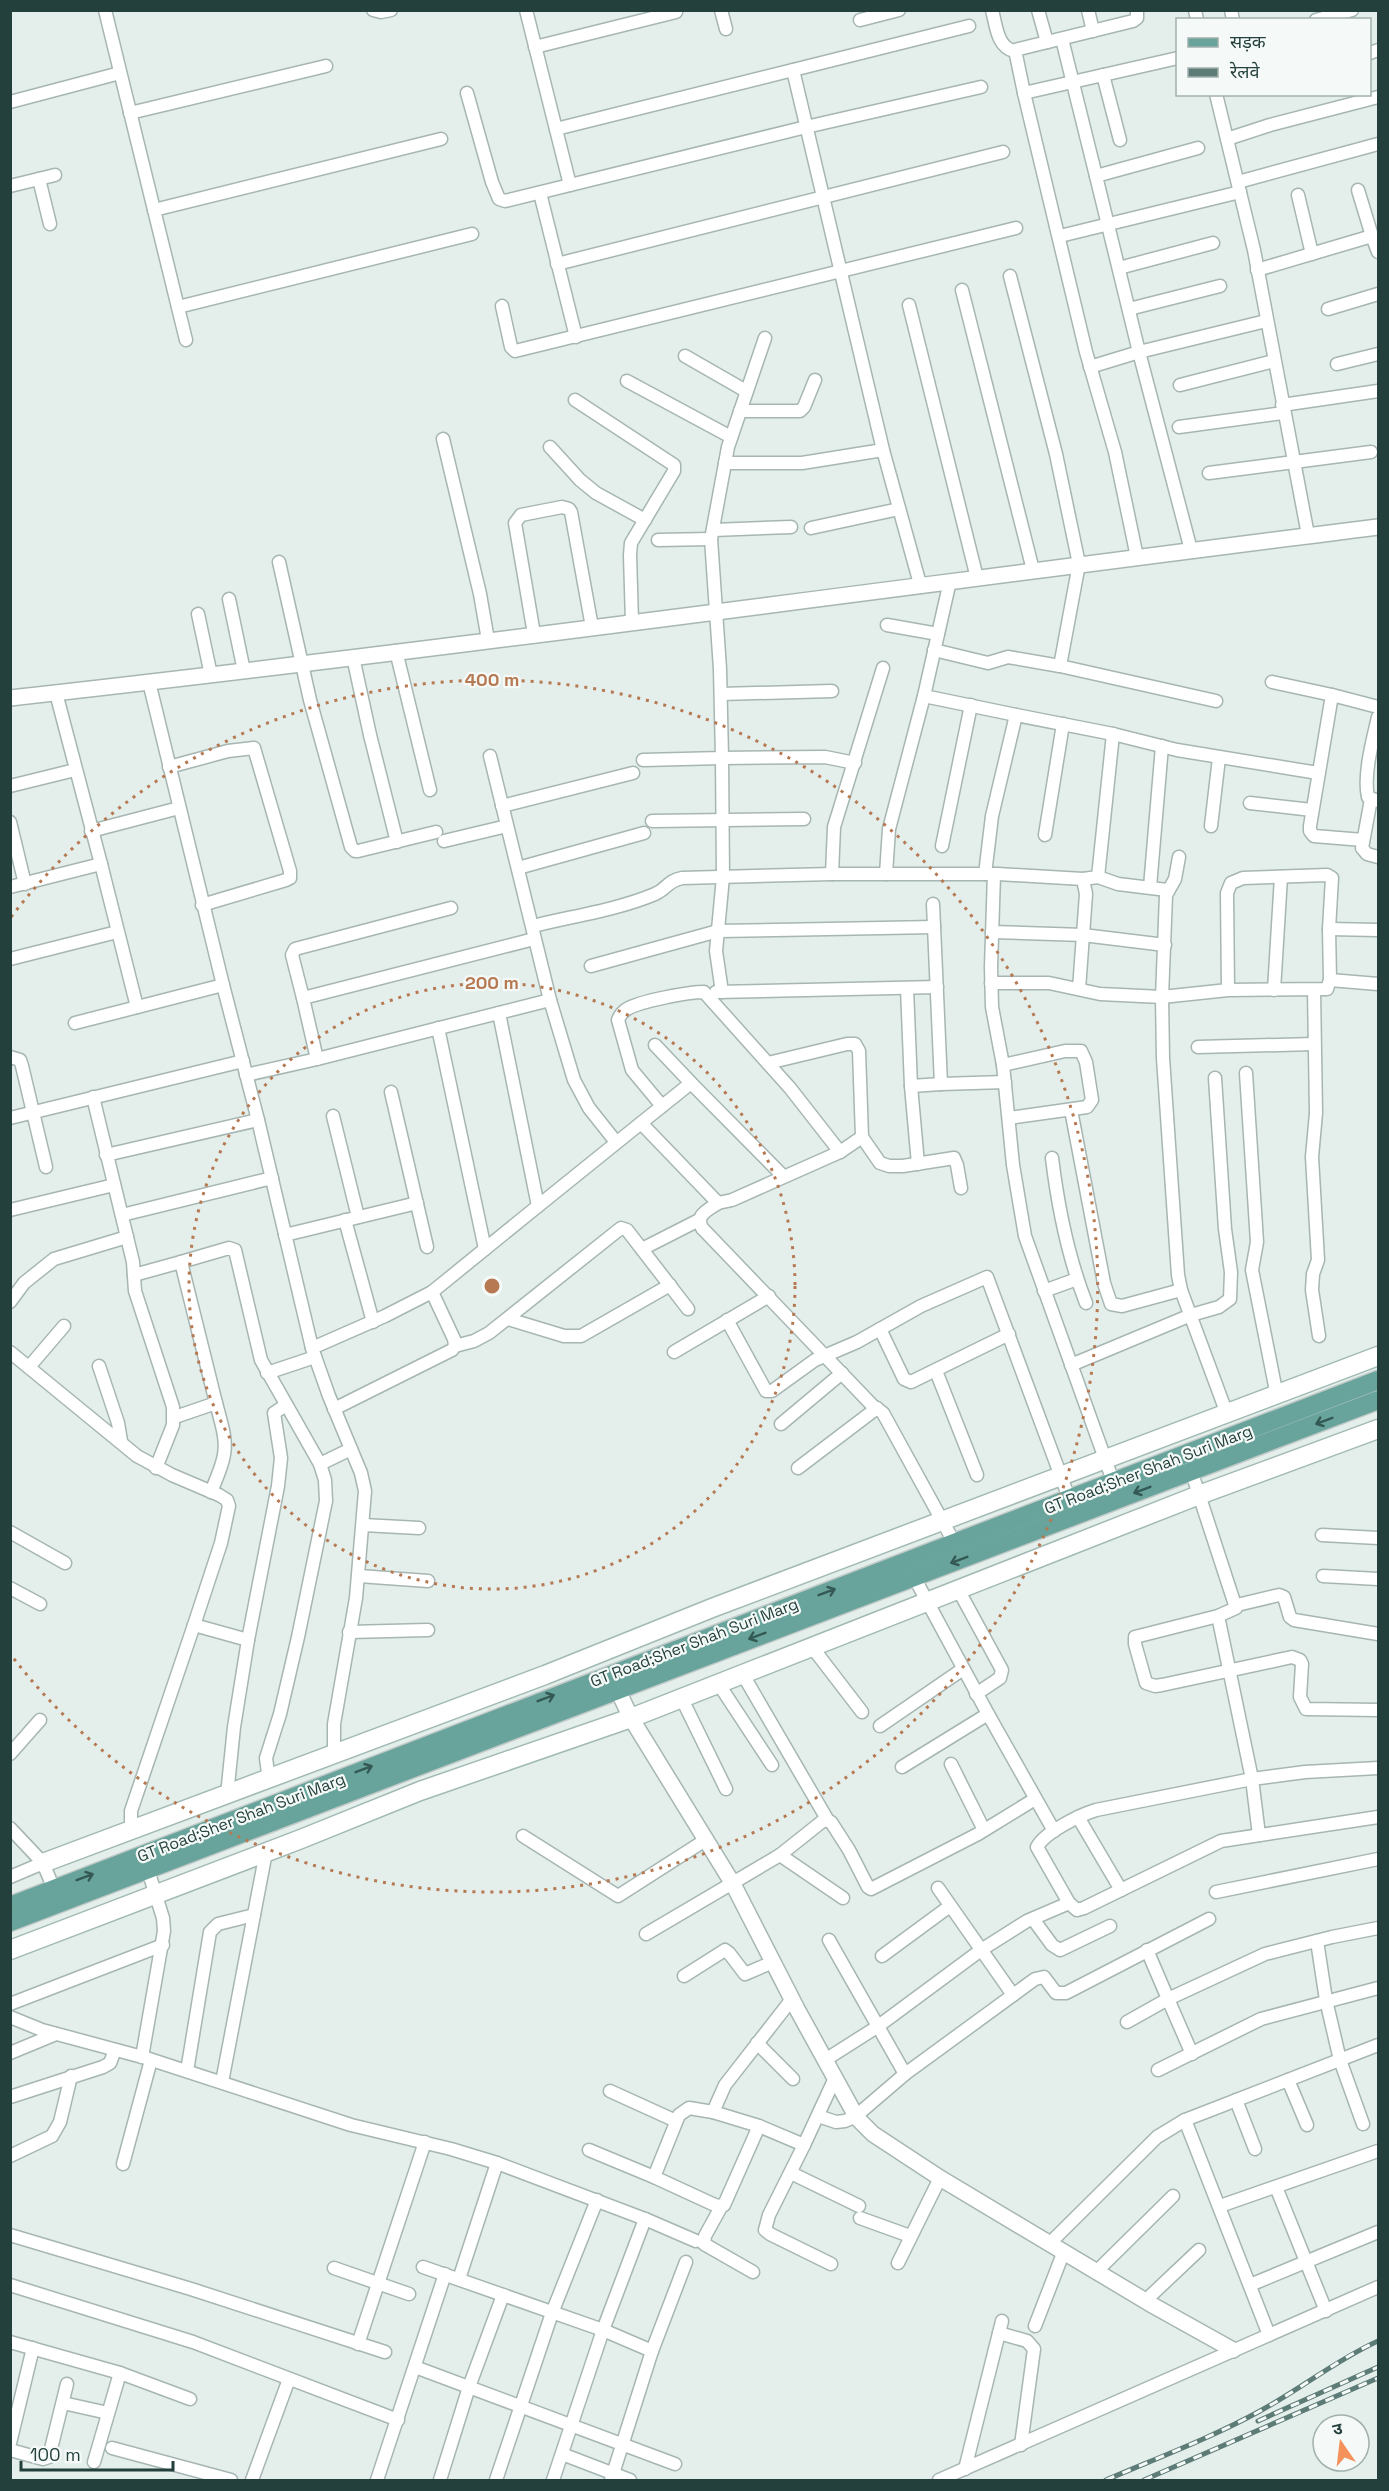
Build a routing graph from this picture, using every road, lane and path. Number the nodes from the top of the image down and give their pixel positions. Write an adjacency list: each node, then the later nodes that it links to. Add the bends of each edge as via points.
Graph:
1 (105, 10): 25 (street)
2 (373, 10): 3 (street)
3 (391, 10)
4 (526, 10): 20 (street)
5 (721, 10): 16 (street)
6 (899, 10): 14 (street)
7 (992, 10): 21 (street, via 1002,42)
8 (1038, 10): 19 (street)
9 (1088, 10): 17 (street)
10 (1137, 10): 17 (street, via 1136,20)
11 (1352, 10): 13 (street)
12 (676, 12): 20 (street)
13 (1323, 18)
14 (860, 20)
15 (969, 26): 24 (street)
16 (726, 29)
17 (1093, 31): 18 (street)
18 (1062, 39): 19 (street); 27 (street)
19 (1047, 42): 21 (street)
20 (535, 46): 36 (street)
21 (1014, 51): 30 (street)
22 (1176, 58): 26 (street)
23 (326, 66): 34 (street)
24 (793, 70): 35 (street); 36 (street)
25 (120, 73): 33 (street); 34 (street)
26 (1103, 75): 27 (street); 39 (street)
27 (1073, 82): 30 (street); 44 (street)
28 (981, 87): 35 (street)
29 (467, 93): 50 (street, via 497,197 506,201)
30 (1024, 93): 58 (street)
31 (1217, 96): 38 (street)
32 (1378, 97): 38 (street)
33 (10, 102)
34 (130, 113): 53 (street)
35 (807, 127): 46 (street); 52 (street)
36 (556, 129): 46 (street)
37 (441, 139): 53 (street)
38 (1227, 139): 48 (street)
39 (1120, 140)
40 (1378, 144): 48 (street)
41 (1198, 148): 44 (street)
42 (1003, 152): 52 (street)
43 (55, 175): 45 (street)
44 (1096, 176): 54 (street)
45 (39, 179): 47 (street); 55 (street)
46 (570, 185): 50 (street)
47 (10, 186)
48 (1239, 187): 54 (street); 65 (street)
49 (1358, 190): 59 (street)
50 (540, 193): 63 (street)
51 (1298, 195): 62 (street)
52 (823, 197): 63 (street); 66 (street)
53 (154, 210): 73 (street)
54 (1107, 223): 58 (street); 64 (street)
55 (50, 224)
56 (1016, 228): 66 (street)
57 (472, 234): 73 (street)
58 (1060, 236): 85 (street)
59 (1372, 236): 61 (street); 62 (street)
60 (1213, 243): 64 (street)
61 (1378, 252)
62 (1312, 254): 65 (street)
63 (557, 264): 77 (street)
64 (1119, 268): 74 (street)
65 (1257, 270): 76 (street)
66 (842, 271): 77 (street); 98 (street)
67 (1010, 276): 114 (street)
68 (1220, 286): 74 (street)
69 (962, 290): 115 (street)
70 (1378, 294): 75 (street)
71 (909, 305): 116 (street)
72 (501, 306): 77 (street, via 513,351)
73 (178, 307): 79 (street)
74 (1129, 309): 80 (street)
75 (1328, 309)
76 (1266, 321): 80 (street); 83 (street)
77 (576, 337)
78 (765, 338): 89 (street)
79 (186, 340)
80 (1139, 352): 85 (street); 111 (street)
81 (1378, 354): 84 (street)
82 (685, 356): 89 (street)
83 (1274, 361): 88 (street); 92 (street)
84 (1337, 364)
85 (1090, 367): 112 (street, via 1115,452)
86 (815, 380): 93 (street, via 800,411)
87 (627, 381): 95 (street)
88 (1180, 385)
89 (746, 391): 93 (street)
90 (1378, 391): 92 (street)
91 (575, 400): 104 (street, via 674,465)
92 (1282, 409): 94 (street); 100 (street)
93 (740, 411): 95 (street)
94 (1179, 427)
95 (731, 437): 101 (street)
96 (443, 439): 127 (street)
97 (550, 447): 104 (street, via 596,493)
98 (883, 450): 101 (street, via 802,463); 103 (street)
99 (1371, 452): 100 (street)
100 (1292, 462): 102 (street); 109 (street)
101 (725, 463): 108 (street)
102 (1209, 473)
103 (899, 509): 107 (street); 118 (street)
104 (645, 520): 122 (street, via 630,549)
105 (1378, 526): 109 (street)
106 (791, 527): 108 (street)
107 (811, 528)
108 (712, 535): 110 (street); 120 (street)
109 (1308, 535): 111 (street)
110 (658, 540)
111 (1191, 550): 112 (street)
112 (1137, 557): 114 (street)
113 (279, 562): 131 (street)
114 (1079, 564): 115 (street); 132 (street)
115 (1033, 570): 116 (street)
116 (976, 578): 117 (street)
117 (950, 581): 118 (street); 126 (street)
118 (920, 584): 120 (street)
119 (229, 599): 134 (street)
120 (715, 612): 122 (street); 140 (street)
121 (198, 614): 135 (street)
122 (632, 622): 124 (street)
123 (887, 625): 126 (street)
124 (592, 627): 125 (street); 125 (street, via 571,512 562,507 521,515 515,523)
125 (534, 634): 127 (street)
126 (938, 634): 128 (street)
127 (488, 640): 129 (street)
128 (934, 650): 132 (street, via 988,663 1008,657); 142 (street)
129 (396, 651): 130 (street); 163 (street)
130 (353, 657): 131 (street); 179 (street)
131 (303, 663): 134 (street); 179 (street, via 351,847 355,851)
132 (1060, 666): 144 (street)
133 (883, 669): 157 (street)
134 (244, 670): 135 (street)
135 (211, 675): 136 (street)
136 (149, 682): 139 (street); 158 (street)
137 (1272, 682): 141 (street)
138 (831, 691): 140 (street)
139 (56, 693): 143 (street); 159 (street)
140 (721, 694): 154 (street)
141 (1332, 695): 146 (street); 161 (street)
142 (924, 696): 145 (street); 186 (street, via 889,829)
143 (10, 698)
144 (1215, 701)
145 (971, 705): 147 (street); 180 (street)
146 (1378, 707)
147 (1016, 715): 149 (street); 187 (street, via 986,851)
148 (1378, 717): 153 (street)
149 (1063, 724): 150 (street); 177 (street)
150 (1113, 734): 151 (street); 189 (street)
151 (1162, 746): 155 (street); 194 (street)
152 (490, 756): 166 (street)
153 (1374, 756): 164 (street, via 1367,789 1368,797)
154 (722, 758): 156 (street); 157 (street, via 825,757); 169 (street)
155 (1219, 758): 161 (street); 174 (street)
156 (643, 760)
157 (855, 763): 185 (street, via 834,827)
158 (169, 767): 167 (street); 197 (street, via 254,748 290,872 286,880)
159 (75, 770): 162 (street); 175 (street)
160 (633, 773): 166 (street)
161 (1318, 773): 168 (street)
162 (10, 786)
163 (430, 790)
164 (1375, 800): 178 (street)
165 (1250, 803): 168 (street)
166 (502, 806): 173 (street)
167 (179, 808): 175 (street); 197 (street)
168 (1312, 810): 178 (street, via 1310,831 1314,836)
169 (723, 819): 170 (street); 171 (street); 188 (street)
170 (804, 819)
171 (651, 821)
172 (10, 822): 192 (street)
173 (507, 826): 179 (street); 184 (street)
174 (1211, 826)
175 (91, 831): 183 (street)
176 (644, 833): 184 (street)
177 (1045, 835)
178 (1363, 840): 182 (street, via 1364,852)
179 (397, 842)
180 (942, 846)
181 (1179, 857): 195 (street, via 1175,879)
182 (1378, 857)
183 (101, 864): 192 (street); 203 (street)
184 (518, 868): 205 (street)
185 (832, 874): 186 (street); 188 (street)
186 (886, 874): 187 (street)
187 (990, 874): 191 (street); 204 (street)
188 (723, 877): 202 (street); 205 (street, via 672,880 656,894)
189 (1098, 877): 191 (street); 194 (street, via 1118,884)
190 (1281, 877): 200 (street, via 1331,877); 217 (street, via 1243,878 1228,887); 218 (street)
191 (1083, 879): 206 (street)
192 (25, 884): 193 (street)
193 (10, 887)
194 (1150, 887): 195 (street)
195 (1167, 890): 207 (street)
196 (933, 904): 199 (street)
197 (202, 905): 213 (street)
198 (451, 908): 223 (street, via 295,949 292,955)
199 (934, 927): 202 (street); 214 (street)
200 (1329, 929): 201 (street); 210 (street)
201 (1378, 930)
202 (718, 931): 209 (street); 221 (street, via 716,951)
203 (117, 932): 208 (street); 225 (street)
204 (992, 932): 206 (street); 211 (street)
205 (534, 933): 223 (street); 224 (street)
206 (1083, 935): 207 (street); 216 (street)
207 (1165, 945): 222 (street)
208 (10, 959)
209 (591, 966)
210 (1330, 980): 212 (street); 219 (street, via 1327,988)
211 (991, 982): 216 (street, via 1049,983); 236 (street)
212 (1378, 984)
213 (223, 986): 225 (street); 234 (street)
214 (936, 987): 215 (street); 242 (street)
215 (907, 988): 221 (street); 243 (street)
216 (1079, 989): 222 (street)
217 (1228, 990): 218 (street); 222 (street)
218 (1275, 990): 219 (street)
219 (1314, 990): 229 (street)
220 (707, 992): 221 (street); 235 (street); 246 (street, via 686,993 630,1007 618,1020 632,1070)
221 (722, 992)
222 (1162, 997): 283 (street)
223 (303, 998): 233 (street)
224 (550, 1000): 226 (street); 255 (street, via 579,1093)
225 (137, 1007): 227 (street)
226 (499, 1013): 228 (street); 267 (street)
227 (75, 1023)
228 (438, 1029): 233 (street); 276 (street)
229 (1314, 1044): 231 (street); 296 (street, via 1316,1113 1312,1157 1318,1260 1311,1290)
230 (655, 1045): 241 (street)
231 (1198, 1047)
232 (10, 1057): 248 (street, via 20,1060)
233 (317, 1059): 238 (street)
234 (243, 1061): 238 (street); 245 (street)
235 (768, 1063): 254 (street, via 856,1045); 256 (street)
236 (1003, 1065): 240 (street); 247 (street, via 1065,1051 1081,1052 1092,1102)
237 (1246, 1073): 310 (street, via 1257,1242 1252,1270)
238 (246, 1075): 252 (street)
239 (1215, 1078): 289 (street, via 1231,1295 1223,1305)
240 (1005, 1082): 242 (street); 251 (street)
241 (691, 1083): 246 (street); 261 (street)
242 (941, 1084): 243 (street)
243 (911, 1086): 259 (street)
244 (391, 1092): 265 (street)
245 (93, 1097): 248 (street); 257 (street)
246 (662, 1106): 253 (street)
247 (1071, 1110): 251 (street); 283 (street, via 1111,1304 1122,1306)
248 (33, 1112): 250 (street); 260 (street)
249 (333, 1116): 270 (street)
250 (10, 1118)
251 (1009, 1118): 282 (street, via 1025,1236)
252 (258, 1120): 257 (street); 262 (street)
253 (641, 1123): 255 (street); 266 (street)
254 (862, 1137): 256 (street); 259 (street, via 883,1165)
255 (616, 1142): 267 (street)
256 (840, 1152): 261 (street)
257 (106, 1155): 263 (street)
258 (1052, 1158): 280 (street)
259 (918, 1164): 264 (street, via 954,1158)
260 (46, 1167)
261 (783, 1176): 266 (street)
262 (272, 1178): 269 (street); 273 (street)
263 (114, 1185): 268 (street); 269 (street)
264 (961, 1188)
265 (417, 1203): 270 (street); 275 (street)
266 (718, 1203): 272 (street)
267 (538, 1206): 276 (street)
268 (10, 1210)
269 (122, 1215): 274 (street)
270 (358, 1217): 271 (street)
271 (345, 1220): 273 (street); 292 (street)
272 (699, 1220): 277 (street); 285 (street, via 706,1233)
273 (285, 1235): 299 (street)
274 (127, 1237): 279 (street); 286 (street, via 54,1259 37,1271)
275 (428, 1247)
276 (485, 1249): 284 (street)
277 (642, 1249): 281 (street); 290 (street, via 625,1228 617,1230)
278 (181, 1262): 279 (street); 307 (street, via 228,1248 235,1250 256,1345); 312 (street)
279 (134, 1275): 317 (street, via 135,1291)
280 (1077, 1280): 282 (street); 287 (street)
281 (670, 1285): 288 (street); 290 (street, via 581,1336 564,1336)
282 (1044, 1290): 303 (street)
283 (1181, 1290): 289 (street)
284 (432, 1292): 292 (street); 297 (street)
285 (769, 1296): 291 (street); 301 (street)
286 (10, 1302)
287 (1086, 1303)
288 (688, 1309)
289 (1191, 1315): 303 (street); 316 (street)
290 (508, 1319): 297 (street, via 483,1337)
291 (727, 1320): 300 (street); 301 (street, via 768,1392)
292 (373, 1322): 299 (street)
293 (64, 1326): 305 (street)
294 (880, 1329): 295 (street, via 986,1276); 301 (street); 306 (street, via 905,1381 913,1382)
295 (1009, 1334): 306 (street); 328 (street)
296 (1318, 1336)
297 (454, 1346): 315 (street)
298 (10, 1352): 305 (street)
299 (314, 1352): 307 (street); 315 (street)
300 (674, 1352)
301 (826, 1356): 308 (street)
302 (1378, 1356): 310 (main road)
303 (1071, 1365): 322 (street)
304 (99, 1366): 320 (street)
305 (29, 1367): 320 (street)
306 (936, 1371): 327 (street)
307 (267, 1373): 313 (street)
308 (842, 1373): 314 (street); 318 (street)
309 (1378, 1380): 323 (main road, GT Road;Sher Shah Suri Marg)
310 (1276, 1396): 316 (main road)
311 (1378, 1400): 323 (main road, GT Road;Sher Shah Suri Marg, one-way to 323)
312 (216, 1403): 317 (street); 330 (street, via 226,1451)
313 (286, 1405): 324 (street); 356 (street, via 274,1413 281,1458 278,1486)
314 (877, 1408): 326 (street); 333 (street, via 889,1421)
315 (334, 1409): 321 (street)
316 (1227, 1414): 322 (main road)
317 (175, 1417): 325 (street)
318 (781, 1424)
319 (1378, 1429): 331 (main road)
320 (121, 1441): 325 (street)
321 (351, 1449): 324 (street); 334 (street, via 364,1486)
322 (1106, 1461): 328 (main road); 329 (street)
323 (1188, 1463): 329 (main road, GT Road;Sher Shah Suri Marg); 331 (street); 343 (main road, GT Road;Sher Shah Suri Marg, one-way to 343)
324 (320, 1464): 378 (street, via 326,1501 295,1648 266,1758)
325 (156, 1468): 330 (street)
326 (798, 1468)
327 (977, 1475)
328 (1060, 1476): 332 (street); 333 (main road)
329 (1113, 1481): 332 (main road, GT Road;Sher Shah Suri Marg)
330 (211, 1492): 352 (street, via 227,1500 229,1510)
331 (1199, 1496): 347 (main road); 350 (street)
332 (1069, 1498): 339 (main road, GT Road;Sher Shah Suri Marg)
333 (943, 1521): 339 (street); 372 (main road)
334 (363, 1525): 335 (street); 341 (street)
335 (418, 1528)
336 (10, 1532): 340 (street)
337 (1322, 1535): 338 (street)
338 (1378, 1538)
339 (955, 1544): 361 (main road, GT Road;Sher Shah Suri Marg, one-way to 339)
340 (65, 1563)
341 (359, 1576): 345 (street); 354 (street)
342 (1323, 1576): 344 (street)
343 (914, 1577): 348 (street); 361 (main road, GT Road;Sher Shah Suri Marg, one-way to 361)
344 (1378, 1579)
345 (428, 1581)
346 (10, 1588): 349 (street)
347 (959, 1591): 348 (main road); 363 (street, via 1002,1670 1000,1678)
348 (929, 1603): 357 (main road); 358 (street)
349 (40, 1604)
350 (1237, 1605): 351 (street, via 1233,1611); 355 (street, via 1279,1594 1294,1620)
351 (1218, 1616): 359 (street); 359 (street, via 1142,1634 1134,1641 1149,1685)
352 (194, 1625): 356 (street); 386 (street, via 131,1811)
353 (428, 1630): 354 (street)
354 (349, 1632): 372 (street, via 336,1713)
355 (1378, 1634)
356 (248, 1640): 380 (street)
357 (812, 1647): 360 (main road); 366 (street)
358 (963, 1669): 363 (street); 370 (street)
359 (1228, 1670): 365 (street, via 1297,1658 1302,1664 1300,1697 1306,1709); 377 (street)
360 (742, 1673): 362 (main road); 384 (street)
361 (614, 1682): 368 (street); 396 (main road, GT Road;Sher Shah Suri Marg); 400 (main road, GT Road;Sher Shah Suri Marg, one-way to 361)
362 (718, 1683): 364 (main road); 374 (street)
363 (976, 1694): 367 (street)
364 (681, 1697): 368 (main road); 379 (street)
365 (1378, 1710)
366 (862, 1712)
367 (988, 1714): 375 (street); 381 (street)
368 (631, 1718): 391 (street); 392 (main road, via 420,1791)
369 (40, 1720): 371 (street)
370 (880, 1726)
371 (10, 1754)
372 (334, 1754): 378 (main road)
373 (951, 1764): 387 (street)
374 (772, 1765)
375 (902, 1767)
376 (1378, 1768): 377 (street)
377 (1252, 1779): 382 (street); 389 (street)
378 (269, 1780): 380 (main road)
379 (726, 1790)
380 (226, 1795): 386 (main road)
381 (1035, 1798): 387 (street); 388 (street)
382 (1078, 1817): 388 (street); 401 (street)
383 (1378, 1817): 389 (street)
384 (827, 1819): 387 (street, via 871,1888); 393 (street)
385 (10, 1828): 395 (street)
386 (131, 1830): 395 (main road)
387 (984, 1830)
388 (1054, 1832): 405 (street, via 1037,1847)
389 (1259, 1835): 401 (street, via 1214,1843)
390 (523, 1836): 391 (street, via 618,1896)
391 (707, 1839): 398 (street)
392 (266, 1852): 403 (main road); 408 (street)
393 (780, 1855): 398 (street); 404 (street)
394 (1378, 1859): 402 (street)
395 (43, 1863): 397 (street); 400 (street)
396 (148, 1870): 403 (street); 411 (main road, GT Road;Sher Shah Suri Marg)
397 (10, 1877)
398 (733, 1884): 414 (street); 422 (street)
399 (938, 1888): 407 (street)
400 (54, 1889): 406 (main road, GT Road;Sher Shah Suri Marg)
401 (1120, 1890): 405 (street, via 1081,1909)
402 (1216, 1892)
403 (156, 1895): 417 (street, via 163,1918); 418 (main road)
404 (843, 1898)
405 (1069, 1903): 409 (street)
406 (10, 1905)
407 (950, 1906): 419 (street); 421 (street)
408 (254, 1915): 443 (street, via 218,1924 210,1932); 449 (street)
409 (1033, 1919): 412 (street, via 1060,1950); 419 (street)
410 (1209, 1919): 420 (street)
411 (10, 1922)
412 (1110, 1926)
413 (1378, 1928): 416 (street)
414 (646, 1934)
415 (829, 1940): 432 (street)
416 (1317, 1941): 427 (street, via 1249,1960); 428 (street)
417 (163, 1945): 429 (street); 439 (street)
418 (10, 1950)
419 (981, 1950): 425 (street); 432 (street)
420 (1147, 1950): 425 (street, via 1066,1993 1056,1993 1042,1976); 427 (street)
421 (882, 1956)
422 (773, 1962): 423 (street, via 746,1974 725,1950); 426 (street)
423 (684, 1976)
424 (1378, 1988): 428 (street)
425 (1013, 1995): 444 (street)
426 (792, 1999): 434 (street); 440 (street)
427 (1168, 1999): 431 (street); 438 (street)
428 (1326, 2000): 438 (street, via 1261,2019); 441 (street)
429 (10, 2004)
430 (10, 2017): 433 (street)
431 (1127, 2022)
432 (877, 2027): 440 (street); 444 (street)
433 (56, 2034): 436 (street); 437 (street)
434 (757, 2043): 447 (street); 453 (street, via 725,2085)
435 (1378, 2045): 441 (street)
436 (115, 2050): 439 (street); 445 (street, via 109,2064)
437 (10, 2053)
438 (1192, 2054): 442 (street)
439 (147, 2058): 443 (street); 468 (street)
440 (825, 2060): 446 (street)
441 (1340, 2060): 448 (street); 458 (street)
442 (1158, 2070)
443 (187, 2071): 449 (street)
444 (905, 2074): 455 (street)
445 (71, 2076): 451 (street); 466 (street, via 60,2122 52,2136)
446 (835, 2078): 454 (street); 455 (street)
447 (793, 2079)
448 (1288, 2080): 452 (street); 459 (street)
449 (222, 2082): 461 (street, via 351,2125)
450 (610, 2091): 457 (street)
451 (10, 2097)
452 (1236, 2100): 456 (street); 463 (street)
453 (712, 2112): 457 (street, via 689,2108); 460 (street)
454 (818, 2116): 455 (street, via 837,2122); 462 (street)
455 (856, 2116): 471 (street, via 873,2134)
456 (1185, 2120): 475 (street); 482 (street, via 1157,2137)
457 (676, 2121): 470 (street)
458 (1363, 2124)
459 (1307, 2125)
460 (759, 2126): 462 (street); 476 (street)
461 (425, 2142): 467 (street); 494 (street)
462 (804, 2145): 469 (street)
463 (1255, 2149)
464 (589, 2150): 470 (street)
465 (1378, 2151): 472 (street)
466 (10, 2156)
467 (497, 2163): 474 (street); 493 (street)
468 (123, 2164)
469 (791, 2173): 480 (street); 487 (street, via 765,2230)
470 (654, 2176): 476 (street)
471 (940, 2178): 480 (street); 482 (street)
472 (1276, 2187): 475 (street); 485 (street)
473 (1173, 2196): 490 (street)
474 (597, 2200): 477 (street); 502 (street)
475 (1220, 2206): 496 (street)
476 (721, 2207): 491 (street, via 704,2244)
477 (645, 2219): 481 (street); 504 (street)
478 (1378, 2232): 485 (street)
479 (10, 2235): 507 (street)
480 (910, 2236): 486 (street)
481 (696, 2241)
482 (1057, 2247): 490 (street); 503 (street)
483 (1199, 2250): 500 (street)
484 (686, 2262): 510 (street)
485 (1308, 2262): 496 (street); 501 (street)
486 (898, 2263)
487 (831, 2264)
488 (423, 2267): 492 (street)
489 (334, 2268): 494 (street)
490 (1097, 2271): 500 (street)
491 (753, 2272)
492 (445, 2274): 493 (street); 512 (street)
493 (459, 2279): 499 (street)
494 (379, 2282): 498 (street); 507 (street)
495 (10, 2285): 514 (street, via 149,2327)
496 (1250, 2285): 505 (street)
497 (1378, 2287): 501 (street)
498 (409, 2294)
499 (503, 2295): 502 (street); 516 (street)
500 (1145, 2301): 509 (street)
501 (1326, 2311): 505 (street)
502 (552, 2313): 504 (street); 519 (street)
503 (1035, 2326)
504 (603, 2330): 510 (street); 522 (street)
505 (1269, 2335): 509 (street)
506 (10, 2342): 508 (street)
507 (358, 2344): 511 (street)
508 (33, 2348): 513 (street); 523 (street)
509 (1233, 2350): 525 (street)
510 (652, 2351): 524 (street)
511 (386, 2352)
512 (415, 2367): 516 (street); 521 (street)
513 (120, 2373): 517 (street); 520 (street)
514 (289, 2379): 521 (street); 534 (street)
515 (67, 2384): 518 (street)
516 (469, 2387): 519 (street); 536 (street)
517 (190, 2398)
518 (63, 2403): 520 (street); 527 (street, via 49,2457)
519 (521, 2407): 522 (street); 537 (street)
520 (108, 2413): 529 (street)
521 (398, 2420): 535 (street)
522 (572, 2425): 524 (street); 528 (street)
523 (10, 2443)
524 (623, 2444): 530 (street); 532 (street)
525 (1021, 2445): 531 (street); 531 (street, via 1034,2349 1000,2327)
526 (112, 2448): 533 (street)
527 (10, 2451)
528 (562, 2454): 532 (street); 538 (street)
529 (94, 2462)
530 (675, 2464)
531 (965, 2469): 540 (street)
532 (613, 2477): 539 (street)
533 (231, 2481)
534 (252, 2481)
535 (377, 2481)
536 (440, 2481)
537 (496, 2481)
538 (553, 2481)
539 (630, 2481)
540 (939, 2481)

